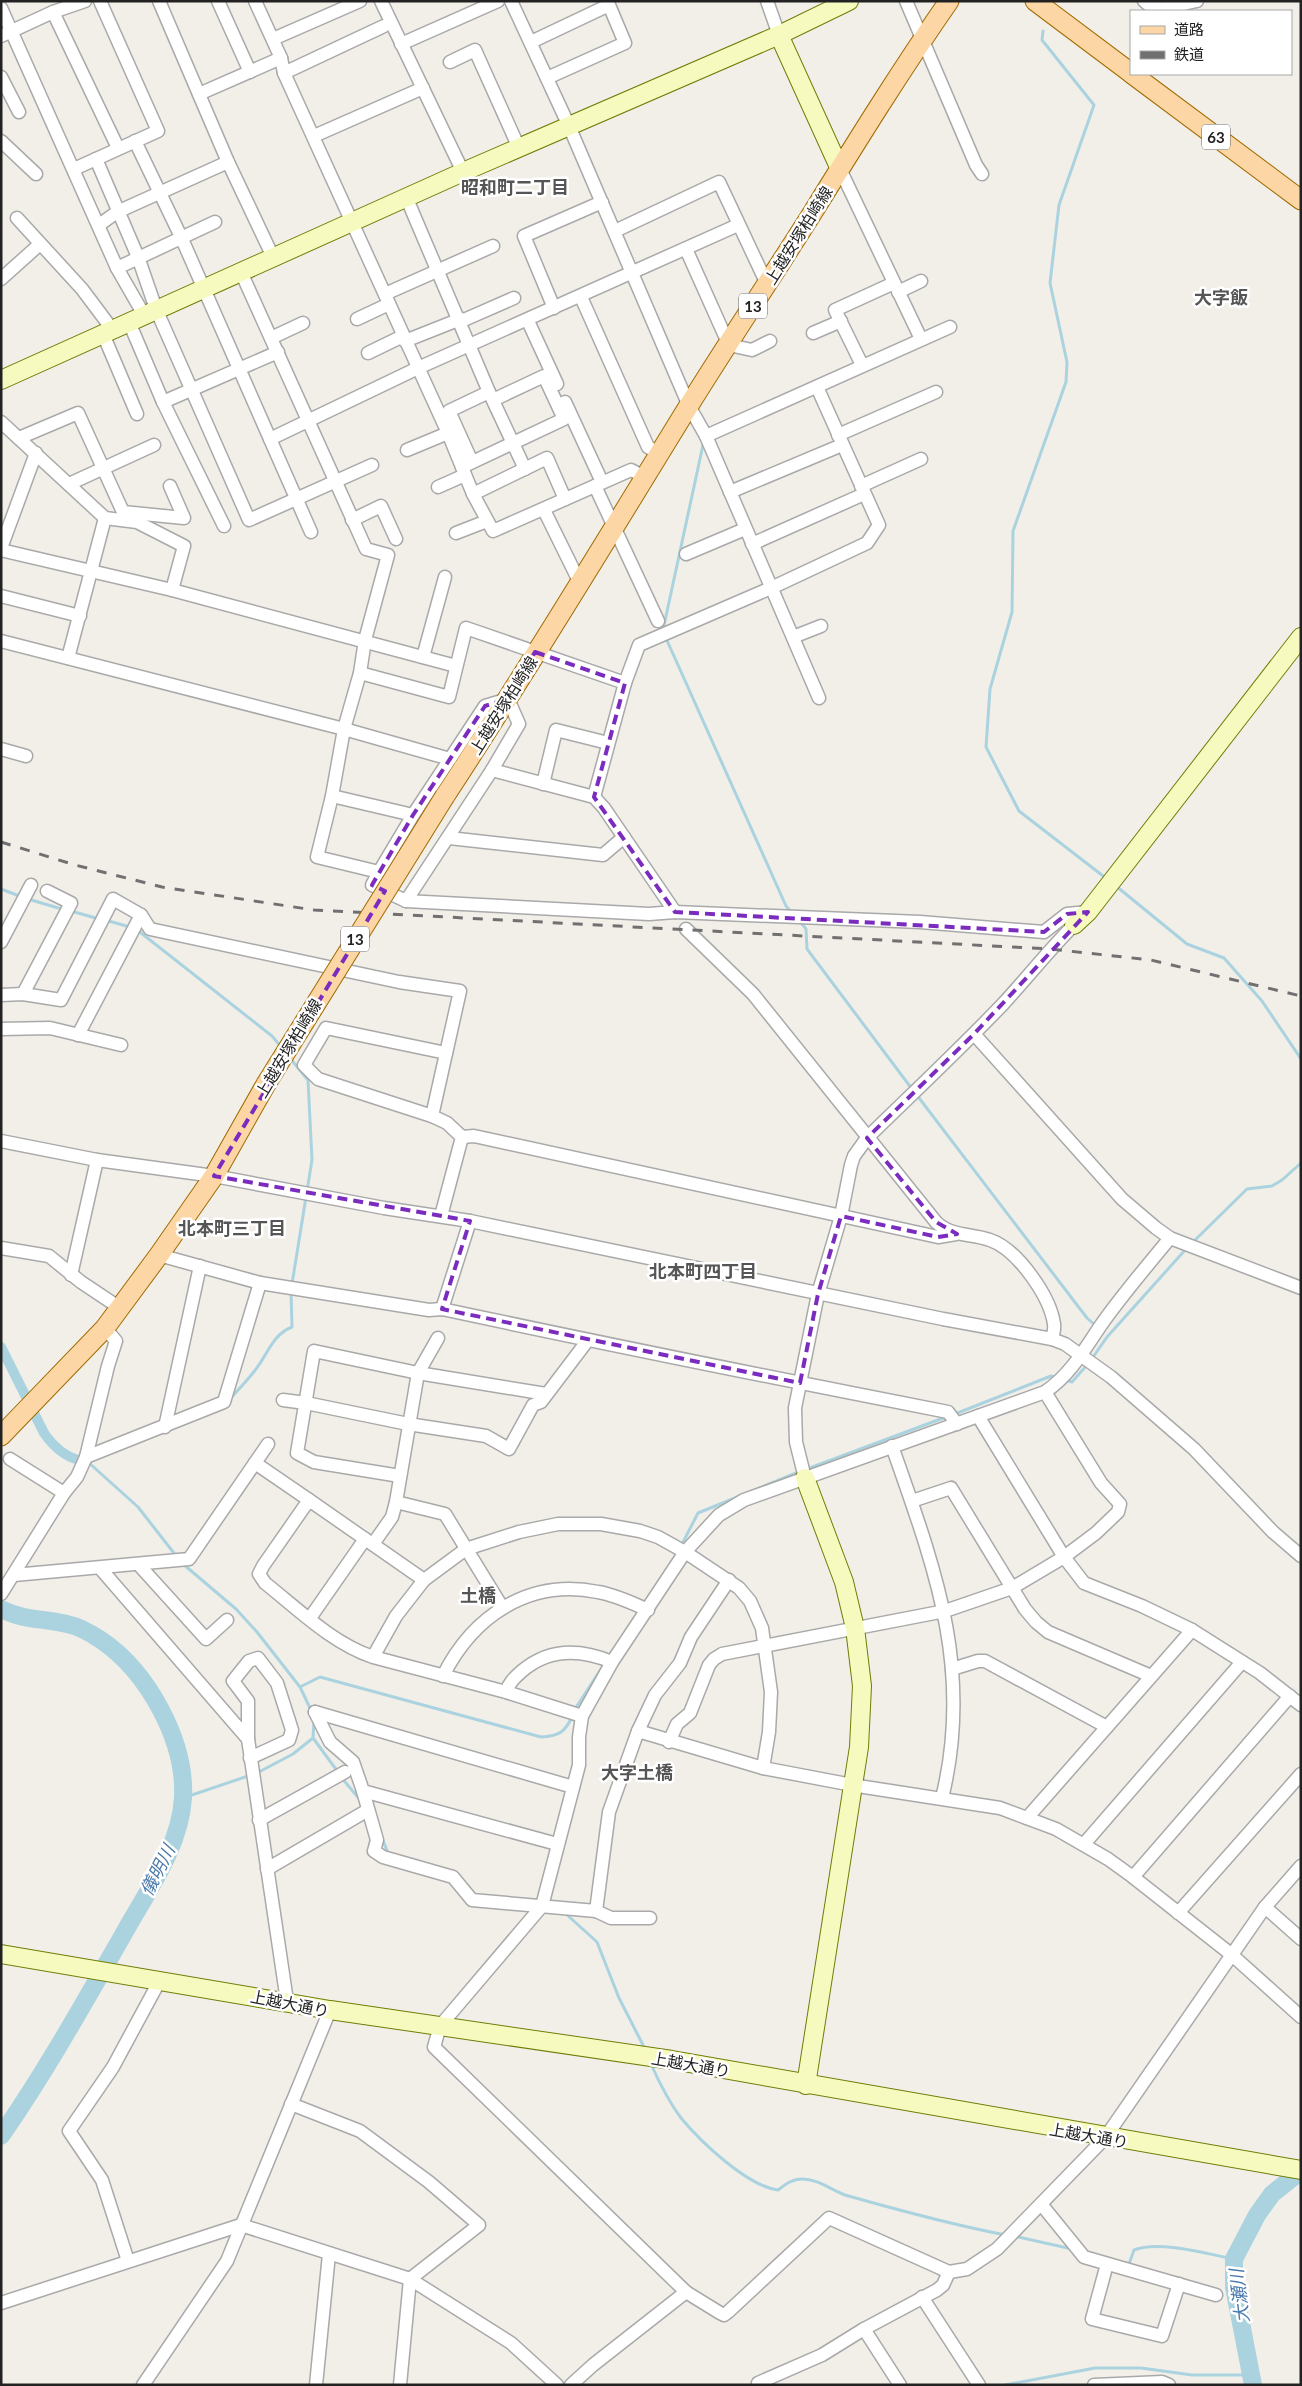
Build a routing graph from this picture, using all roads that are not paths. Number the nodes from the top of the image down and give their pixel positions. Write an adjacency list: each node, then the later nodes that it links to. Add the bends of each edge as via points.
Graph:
1 (100, 1): 40 (street, via 158,131)
2 (159, 1): 35 (street)
3 (218, 1): 28 (street)
4 (255, 1): 23 (street)
5 (360, 1): 23 (street)
6 (382, 1): 25 (street)
7 (498, 1): 25 (street)
8 (511, 1): 24 (street)
9 (767, 1): 21 (street)
10 (849, 1): 21 (street)
11 (906, 1): 22 (street)
12 (949, 1): 22 (main road, 上越安塚柏崎線 / 13)
13 (1034, 1): 30 (main road, 63)
14 (1144, 1): 15 (street, via 1156,8)
15 (1197, 1)
16 (80, 2): 18 (street)
17 (1, 8): 20 (street)
18 (53, 12): 20 (street); 41 (street)
19 (384, 26): 29 (street)
20 (7, 34): 46 (street)
21 (779, 35): 37 (street); 45 (street)
22 (923, 38): 45 (main road, 上越安塚柏崎線 / 13); 49 (street)
23 (273, 39): 26 (street)
24 (531, 42): 33 (street); 33 (street, via 609,5 625,43)
25 (401, 44): 34 (street)
26 (281, 58): 28 (street); 29 (street)
27 (450, 62): 42 (street, via 475,50)
28 (250, 72): 35 (street)
29 (284, 72): 38 (street)
30 (1130, 72)
31 (1135, 75): 52 (main road, 63)
32 (1, 77): 36 (street)
33 (547, 78): 37 (street)
34 (423, 88): 38 (street); 47 (street)
35 (199, 94): 44 (street)
36 (19, 112)
37 (569, 126): 42 (street); 53 (street)
38 (314, 136): 57 (street)
39 (1, 141): 48 (street)
40 (135, 142): 41 (street); 50 (street)
41 (118, 148): 43 (street)
42 (520, 148): 47 (street)
43 (96, 159): 46 (street); 54 (street)
44 (228, 162): 50 (street); 66 (street)
45 (839, 167): 73 (main road, 上越安塚柏崎線 / 13); 74 (street)
46 (74, 169): 58 (street)
47 (463, 172): 51 (street)
48 (36, 174)
49 (982, 174)
50 (160, 195): 54 (street); 61 (street)
51 (407, 199): 57 (street); 68 (street)
52 (1301, 200)
53 (602, 202): 60 (street); 79 (street, via 520,238)
54 (118, 212): 58 (street); 65 (street)
55 (17, 218): 62 (street)
56 (215, 222): 61 (street)
57 (352, 222): 66 (street); 78 (street)
58 (98, 225): 67 (street)
59 (738, 225): 60 (street, via 719,182); 64 (street); 73 (street)
60 (615, 231): 70 (street)
61 (182, 239): 65 (street); 75 (street)
62 (40, 244): 71 (street); 87 (street, via 82,289)
63 (493, 246): 68 (street)
64 (686, 250): 70 (street); 93 (street)
65 (138, 257): 67 (street); 80 (street)
66 (273, 257): 69 (street)
67 (117, 268): 80 (street)
68 (436, 271): 78 (street); 82 (street)
69 (241, 272): 75 (street); 89 (street)
70 (633, 272): 76 (street); 106 (street)
71 (1, 279)
72 (921, 281): 74 (street)
73 (767, 284): 93 (main road, 上越安塚柏崎線 / 13)
74 (896, 288): 84 (street, via 835,310); 91 (street)
75 (203, 289): 80 (street); 99 (street)
76 (581, 297): 79 (street); 119 (street, via 648,447)
77 (514, 298): 82 (street)
78 (387, 299): 81 (street); 90 (street)
79 (554, 308): 83 (street)
80 (143, 315): 87 (street); 102 (street); 105 (street)
81 (357, 320)
82 (458, 320): 90 (street); 94 (street)
83 (528, 321): 94 (street); 128 (street)
84 (840, 321): 88 (street); 97 (street)
85 (303, 323): 89 (street)
86 (950, 327): 91 (street)
87 (107, 331): 100 (street); 107 (street)
88 (813, 333)
89 (272, 338): 95 (street)
90 (404, 339): 96 (street); 98 (street)
91 (921, 340): 97 (street)
92 (770, 341): 93 (street, via 752,350)
93 (728, 345): 106 (main road, 上越安塚柏崎線 / 13)
94 (469, 346): 98 (street); 104 (street)
95 (278, 352): 99 (street); 108 (street)
96 (368, 353)
97 (862, 365): 101 (street)
98 (418, 368): 108 (street); 110 (street)
99 (240, 369): 102 (street); 113 (street)
100 (1, 380)
101 (816, 387): 111 (street); 114 (street)
102 (193, 390): 105 (street); 134 (street, via 249,520)
103 (936, 392): 114 (street)
104 (491, 396): 115 (street); 115 (street, via 544,376 564,419); 122 (street, via 449,411)
105 (163, 402): 140 (street)
106 (689, 406): 111 (street); 119 (main road, 上越安塚柏崎線 / 13)
107 (137, 414)
108 (308, 420): 113 (street); 126 (street)
109 (1, 422): 112 (street)
110 (448, 433): 117 (street); 122 (street)
111 (706, 436): 132 (street)
112 (19, 438): 118 (street); 123 (street, via 78,413)
113 (270, 440): 134 (street)
114 (840, 440): 131 (street); 132 (street)
115 (513, 442): 122 (street); 124 (street)
116 (154, 445): 123 (street)
117 (407, 450)
118 (36, 453): 127 (street); 147 (street)
119 (660, 454): 125 (main road, 上越安塚柏崎線 / 13)
120 (921, 459): 131 (street)
121 (372, 465): 126 (street)
122 (466, 468): 130 (street); 133 (street)
123 (104, 469): 127 (street); 129 (street, via 123,512 184,518)
124 (525, 469): 133 (street); 135 (street, via 547,458)
125 (645, 477): 128 (street, via 631,470); 141 (main road, 上越安塚柏崎線 / 13)
126 (335, 482): 134 (street); 138 (street)
127 (69, 484): 137 (street)
128 (599, 484): 135 (street); 141 (street)
129 (170, 486)
130 (438, 487)
131 (863, 490): 146 (street); 152 (street, via 879,525 867,543)
132 (730, 492): 142 (street)
133 (473, 494): 139 (street)
134 (297, 498): 143 (street)
135 (565, 499): 136 (street)
136 (544, 510): 139 (street, via 493,532); 151 (street)
137 (105, 518): 149 (street); 153 (street, via 138,522 184,546)
138 (352, 520): 145 (street, via 380,506); 160 (street, via 366,550 388,555)
139 (487, 521): 144 (street)
140 (224, 526)
141 (614, 529): 151 (main road, 上越安塚柏崎線 / 13); 156 (street)
142 (745, 529): 146 (street); 148 (street)
143 (311, 532)
144 (456, 533)
145 (396, 539)
146 (752, 544): 152 (street)
147 (1, 549): 149 (street)
148 (686, 554)
149 (92, 571): 153 (street); 155 (street)
150 (445, 577): 163 (street)
151 (580, 581): 162 (main road, 上越安塚柏崎線 / 13)
152 (771, 588): 158 (street); 167 (street, via 639,645)
153 (172, 590): 160 (street)
154 (1, 596): 155 (street)
155 (80, 616): 164 (street)
156 (658, 621)
157 (821, 626): 158 (street)
158 (792, 637): 168 (street)
159 (1301, 637): 187 (street)
160 (365, 640): 163 (street); 166 (street)
161 (1, 641): 164 (street)
162 (535, 652): 165 (street, via 466,628); 167 (street); 169 (main road, 上越安塚柏崎線 / 13)
163 (423, 657): 165 (street)
164 (68, 658): 170 (street)
165 (456, 666): 166 (street, via 449,697)
166 (360, 673): 170 (street)
167 (625, 683): 171 (street)
168 (819, 698)
169 (508, 699): 174 (street, via 485,706); 175 (street, via 519,724); 204 (main road, 上越安塚柏崎線 / 13, bridge, via 266,1084)
170 (344, 729): 174 (street); 177 (street)
171 (608, 743): 176 (street, via 556,730); 178 (street)
172 (1, 749): 173 (street)
173 (26, 756)
174 (450, 759): 179 (street)
175 (492, 770): 176 (street); 181 (street)
176 (543, 784): 178 (street)
177 (332, 796): 179 (street); 182 (street, via 317,857)
178 (594, 797): 180 (street)
179 (413, 816): 182 (street)
180 (624, 837): 181 (street, via 602,855); 186 (street)
181 (449, 838): 185 (street)
182 (379, 872): 185 (street, via 372,885)
183 (31, 884): 191 (street)
184 (47, 891): 193 (street, via 71,903)
185 (406, 901): 186 (street, via 649,914)
186 (675, 912): 187 (street, via 920,922 1044,932 1067,914)
187 (1088, 912): 189 (street)
188 (142, 915): 193 (street, via 113,899 61,1000); 195 (street); 198 (street, via 150,929 460,992)
189 (1074, 925): 196 (street)
190 (686, 929): 201 (street, via 753,994)
191 (1, 942)
192 (1, 994): 193 (street)
193 (23, 994)
194 (1, 1029): 195 (street, via 50,1028)
195 (78, 1034): 197 (street)
196 (974, 1034): 201 (street); 209 (street, via 1122,1199)
197 (121, 1045)
198 (446, 1054): 199 (street); 199 (street, via 326,1028 304,1065 318,1079)
199 (432, 1116): 200 (street, via 447,1123)
200 (462, 1137): 205 (street); 206 (street, via 474,1136)
201 (867, 1138): 206 (street, via 854,1156); 208 (street, via 936,1222 944,1230)
202 (1, 1141): 203 (street)
203 (97, 1160): 204 (street); 213 (street)
204 (214, 1176): 205 (street); 211 (main road, 上越安塚柏崎線 / 13)
205 (441, 1216): 207 (street)
206 (841, 1216): 208 (street, via 938,1238); 216 (street)
207 (470, 1221): 216 (street); 218 (street)
208 (958, 1234): 221 (street, via 991,1240 1009,1251 1042,1290 1054,1326)
209 (1170, 1238): 215 (street); 223 (street, via 1101,1324)
210 (1, 1248): 213 (street, via 49,1256)
211 (159, 1255): 212 (street); 217 (main road, 上越安塚柏崎線 / 13)
212 (200, 1266): 214 (street); 233 (street)
213 (71, 1275): 217 (street)
214 (260, 1283): 218 (street, via 429,1310); 233 (street, via 224,1402)
215 (1301, 1288)
216 (818, 1294): 221 (street); 225 (street)
217 (120, 1308): 219 (main road, 上越安塚柏崎線 / 13)
218 (442, 1308): 222 (street)
219 (105, 1328): 234 (main road, 上越安塚柏崎線 / 13); 237 (street, via 116,1341)
220 (438, 1338): 224 (street)
221 (1052, 1339): 223 (street)
222 (588, 1340): 225 (street); 227 (street)
223 (1082, 1355): 226 (street, via 1060,1382); 249 (street, via 1112,1376 1194,1449 1273,1532)
224 (418, 1373): 227 (street); 229 (street, via 314,1351); 231 (street)
225 (800, 1383): 232 (street, via 948,1412); 241 (street, via 796,1442)
226 (1045, 1392): 230 (street); 250 (street, via 1101,1483 1120,1504 1120,1508 1096,1533)
227 (546, 1394): 231 (street, via 533,1406 509,1449 486,1436)
228 (283, 1400): 229 (street)
229 (306, 1403): 231 (street); 240 (street, via 297,1453 314,1462)
230 (978, 1416): 232 (street); 250 (street)
231 (408, 1424): 240 (street)
232 (957, 1424): 236 (street)
233 (165, 1427): 237 (street)
234 (1, 1436)
235 (268, 1444): 239 (street)
236 (892, 1446): 241 (street); 244 (street)
237 (86, 1457): 242 (street, via 77,1477)
238 (10, 1459): 242 (street)
239 (255, 1463): 243 (street); 251 (street, via 189,1559)
240 (400, 1476): 245 (street)
241 (805, 1478): 248 (street, via 732,1507 708,1525); 263 (street, via 844,1582)
242 (64, 1493): 253 (street)
243 (309, 1500): 246 (street); 261 (street, via 259,1574 265,1583)
244 (912, 1501): 256 (street, via 951,1488); 260 (street)
245 (396, 1502): 246 (street, via 392,1517); 247 (street, via 445,1514)
246 (369, 1542): 254 (street); 261 (street)
247 (466, 1549): 248 (street, via 540,1526 580,1523 640,1531); 254 (street); 258 (street)
248 (685, 1552): 255 (street); 259 (street)
249 (1301, 1556)
250 (1064, 1557): 256 (street); 264 (street, via 1084,1583)
251 (139, 1565): 252 (street); 262 (street, via 206,1639)
252 (100, 1568): 253 (street); 278 (street)
253 (14, 1575): 257 (street)
254 (424, 1580): 266 (street, via 396,1616)
255 (729, 1580): 265 (street, via 750,1601 762,1628); 277 (street, via 691,1637 680,1663 655,1695)
256 (1012, 1588): 260 (street); 271 (street, via 1036,1622 1048,1632)
257 (2, 1594)
258 (502, 1607): 259 (street, via 533,1595 563,1589 612,1595); 270 (street, via 470,1633)
259 (648, 1610): 267 (street)
260 (945, 1610): 263 (street); 269 (street)
261 (310, 1618): 266 (street, via 341,1642)
262 (227, 1620)
263 (855, 1628): 265 (street); 284 (street, via 862,1718)
264 (1192, 1630): 268 (street); 271 (street)
265 (765, 1646): 279 (street, via 722,1654 714,1659 690,1713 677,1724); 281 (street, via 770,1702)
266 (373, 1657): 270 (street)
267 (612, 1662): 272 (street, via 584,1653 557,1654 533,1662 514,1678); 275 (street)
268 (1242, 1662): 273 (street); 292 (street)
269 (952, 1669): 276 (street, via 985,1661); 287 (street, via 952,1738)
270 (443, 1676): 272 (street)
271 (1151, 1676): 276 (street)
272 (506, 1692): 275 (street)
273 (1290, 1696): 274 (street); 295 (street)
274 (1301, 1705)
275 (582, 1716): 285 (street, via 579,1765)
276 (1107, 1727): 289 (street)
277 (638, 1731): 279 (street); 298 (street, via 609,1812)
278 (248, 1739): 280 (street); 280 (street, via 248,1701 233,1680 249,1661 258,1658 278,1684 292,1730 289,1740)
279 (669, 1742): 281 (street)
280 (250, 1758): 290 (street)
281 (763, 1768): 284 (street)
282 (346, 1772): 290 (street)
283 (1301, 1774): 299 (street)
284 (852, 1785): 287 (street); 309 (street)
285 (573, 1787): 286 (street, via 315,1712 330,1742 353,1762); 291 (street)
286 (363, 1791): 288 (street); 291 (street)
287 (942, 1798): 289 (street, via 1000,1808)
288 (368, 1810): 294 (street); 296 (street, via 378,1840 374,1851 383,1857 453,1877 472,1900)
289 (1027, 1818): 292 (street)
290 (260, 1820): 294 (street)
291 (557, 1844): 296 (street)
292 (1084, 1844): 295 (street)
293 (1301, 1866): 297 (street)
294 (267, 1868): 305 (street)
295 (1132, 1877): 299 (street)
296 (542, 1906): 298 (street); 308 (street)
297 (1265, 1907): 301 (street); 303 (street)
298 (596, 1911): 300 (street, via 611,1918)
299 (1178, 1913): 303 (street)
300 (650, 1918)
301 (1301, 1938)
302 (1, 1954): 304 (street, 上越大通り)
303 (1232, 1955): 307 (street); 311 (street)
304 (160, 1980): 305 (street, 上越大通り); 316 (street, via 113,2067 69,2131 102,2180)
305 (287, 2001): 306 (street, 上越大通り)
306 (330, 2010): 308 (street, 上越大通り); 310 (street)
307 (1301, 2017)
308 (440, 2026): 309 (street, 上越大通り, via 672,2060); 321 (street, via 434,2047)
309 (806, 2085): 311 (street, 上越大通り)
310 (291, 2104): 314 (street); 319 (street, via 360,2131 429,2182 479,2225)
311 (1104, 2138): 312 (street, 上越大通り); 313 (street)
312 (1301, 2170)
313 (1041, 2204): 317 (street, via 1084,2257); 318 (street, via 993,2252 967,2269)
314 (241, 2225): 315 (street); 316 (street); 327 (street, via 226,2261)
315 (329, 2254): 319 (street); 328 (street)
316 (128, 2261): 324 (street)
317 (1107, 2264): 320 (street); 320 (street, via 1092,2319 1162,2336)
318 (949, 2272): 321 (street, via 829,2218 724,2315); 323 (street, via 944,2285)
319 (410, 2278): 329 (street); 330 (street, via 511,2343)
320 (1179, 2284): 322 (street)
321 (686, 2292): 331 (street)
322 (1216, 2295)
323 (922, 2298): 325 (street); 333 (street)
324 (1, 2303)
325 (864, 2330): 326 (street, via 822,2355); 332 (street)
326 (756, 2384)
327 (143, 2385)
328 (316, 2385)
329 (400, 2385)
330 (557, 2385)
331 (571, 2385)
332 (900, 2385)
333 (979, 2385)
334 (1094, 2385): 335 (street, via 1162,2382)
335 (1169, 2385)

